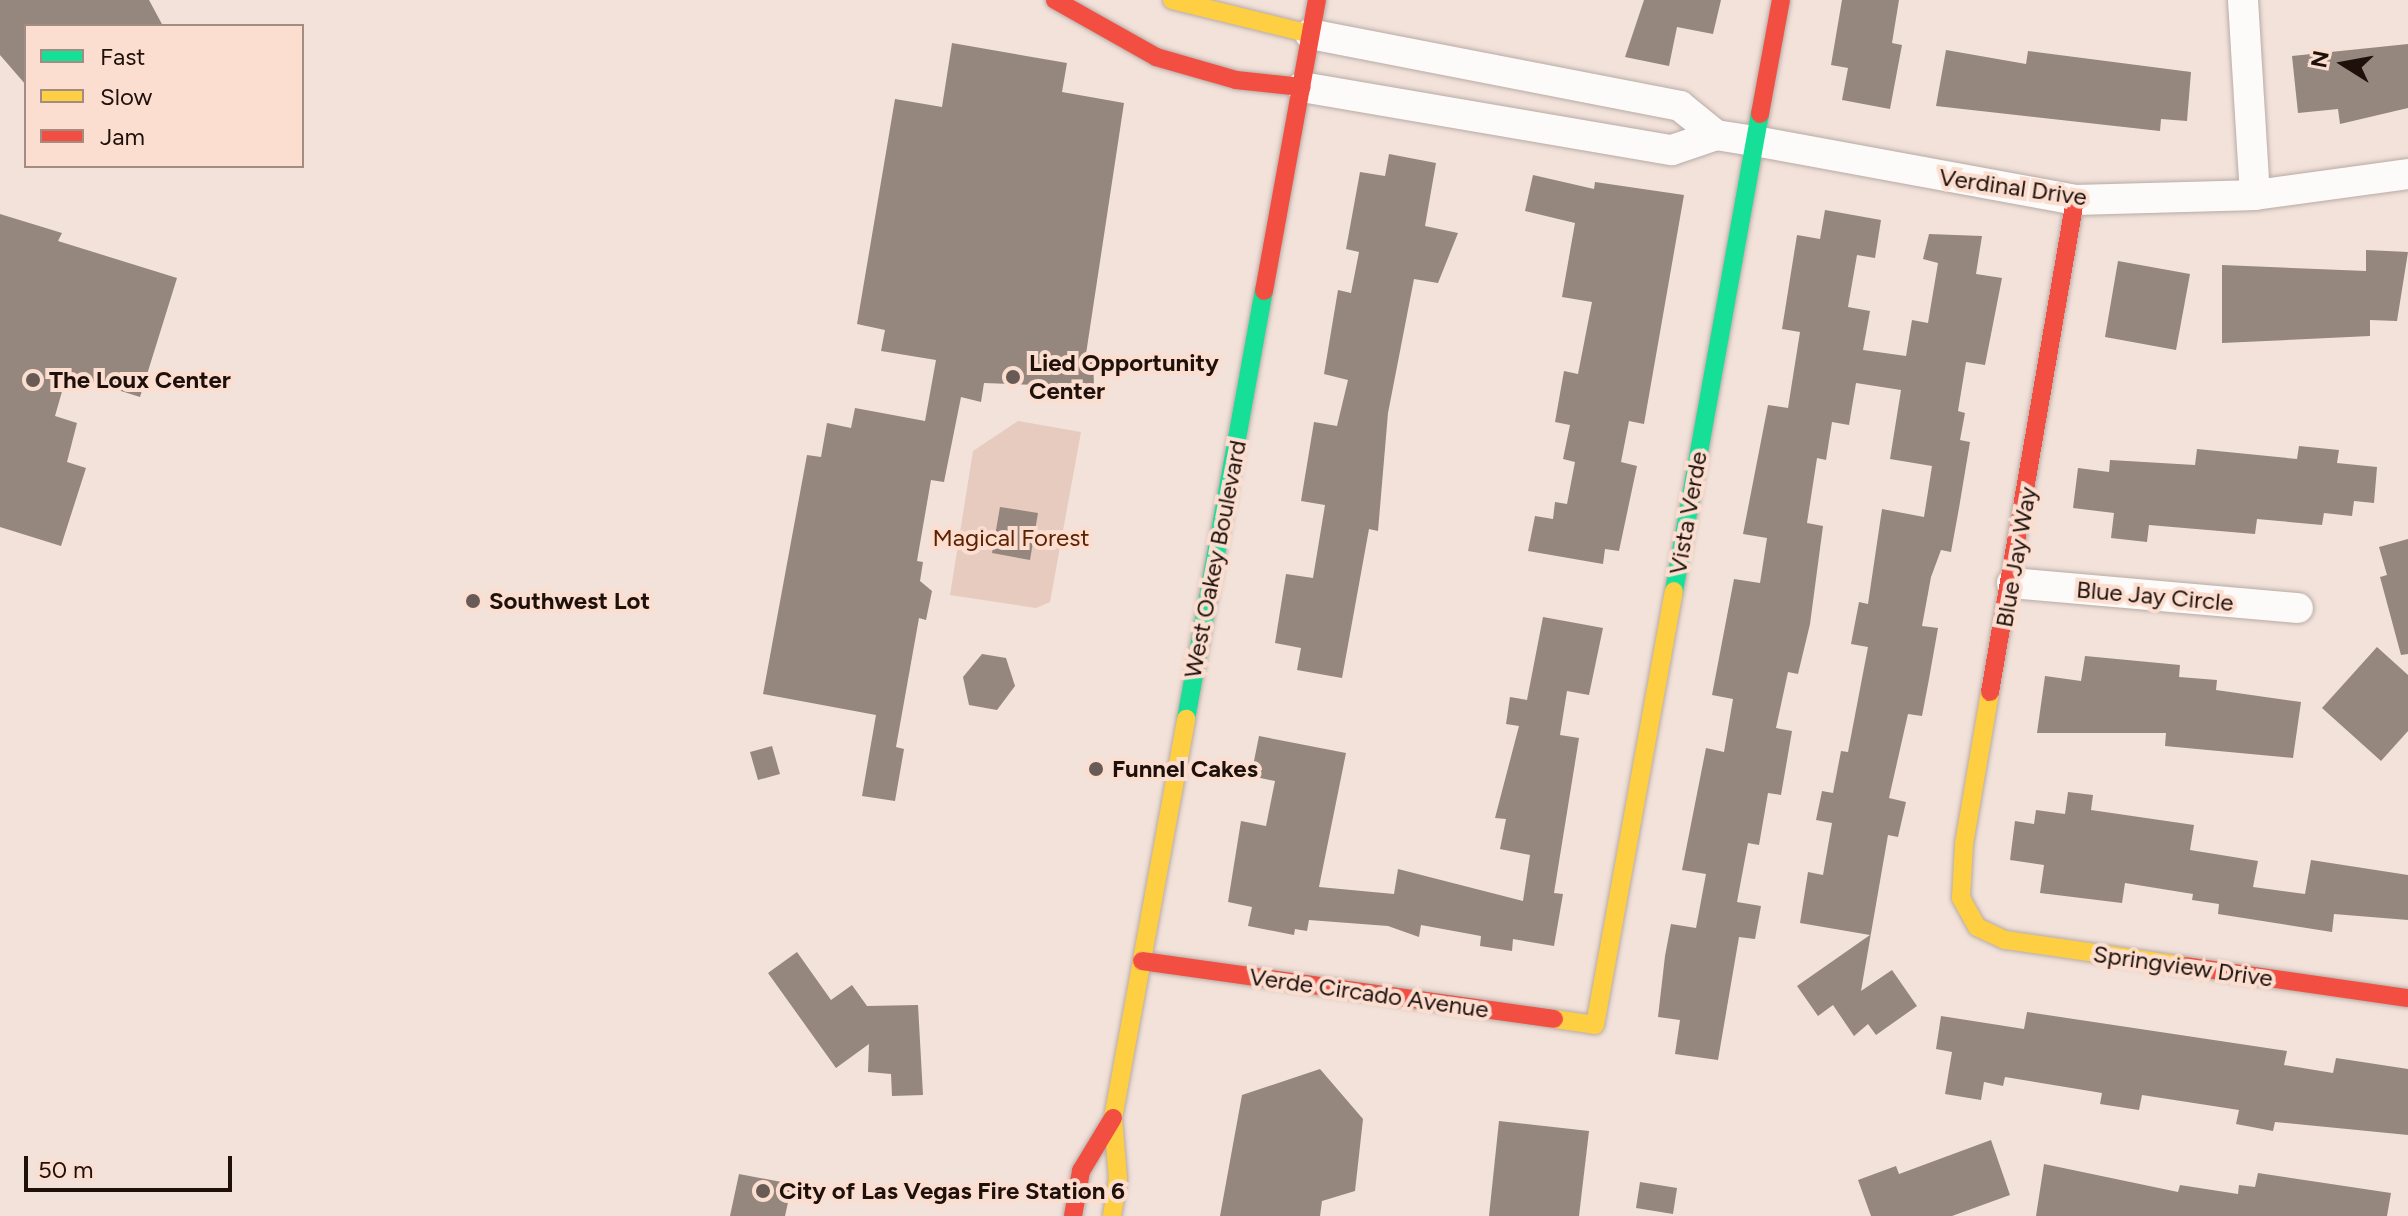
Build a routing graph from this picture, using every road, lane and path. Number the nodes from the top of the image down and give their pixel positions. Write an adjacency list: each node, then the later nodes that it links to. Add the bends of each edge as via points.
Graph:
1 (1055, 0): 7 (street, via 1156,57 1236,80)
2 (1172, 0): 6 (street)
3 (1317, 0): 6 (street, West Oakey Boulevard)
4 (1781, 0): 9 (street, Vista Verde)
5 (2243, 0): 11 (street)
6 (1310, 34): 7 (street, West Oakey Boulevard); 8 (street, via 1680,106)
7 (1302, 87): 8 (street, Verdinal Drive, via 1672,150); 16 (street, West Oakey Boulevard)
8 (1716, 135): 9 (street, Verdinal Drive)
9 (1755, 141): 12 (street, Verdinal Drive); 18 (street, Vista Verde)
10 (2408, 174): 11 (street, Verdinal Drive)
11 (2255, 195): 12 (street, Verdinal Drive)
12 (2075, 200): 13 (street, Blue Jay Way)
13 (2012, 583): 14 (street, Blue Jay Circle); 15 (street, Blue Jay Way, via 1964,844 1961,898)
14 (2298, 608)
15 (1968, 913): 17 (street, Springview Drive, via 2005,940)
16 (1142, 961): 18 (street, Verde Circado Avenue); 19 (street, West Oakey Boulevard)
17 (2408, 998)
18 (1595, 1025)
19 (1113, 1118): 20 (street, West Oakey Boulevard, via 1081,1171); 21 (street, West Oakey Boulevard, via 1118,1179)
20 (1073, 1216)
21 (1112, 1216)

